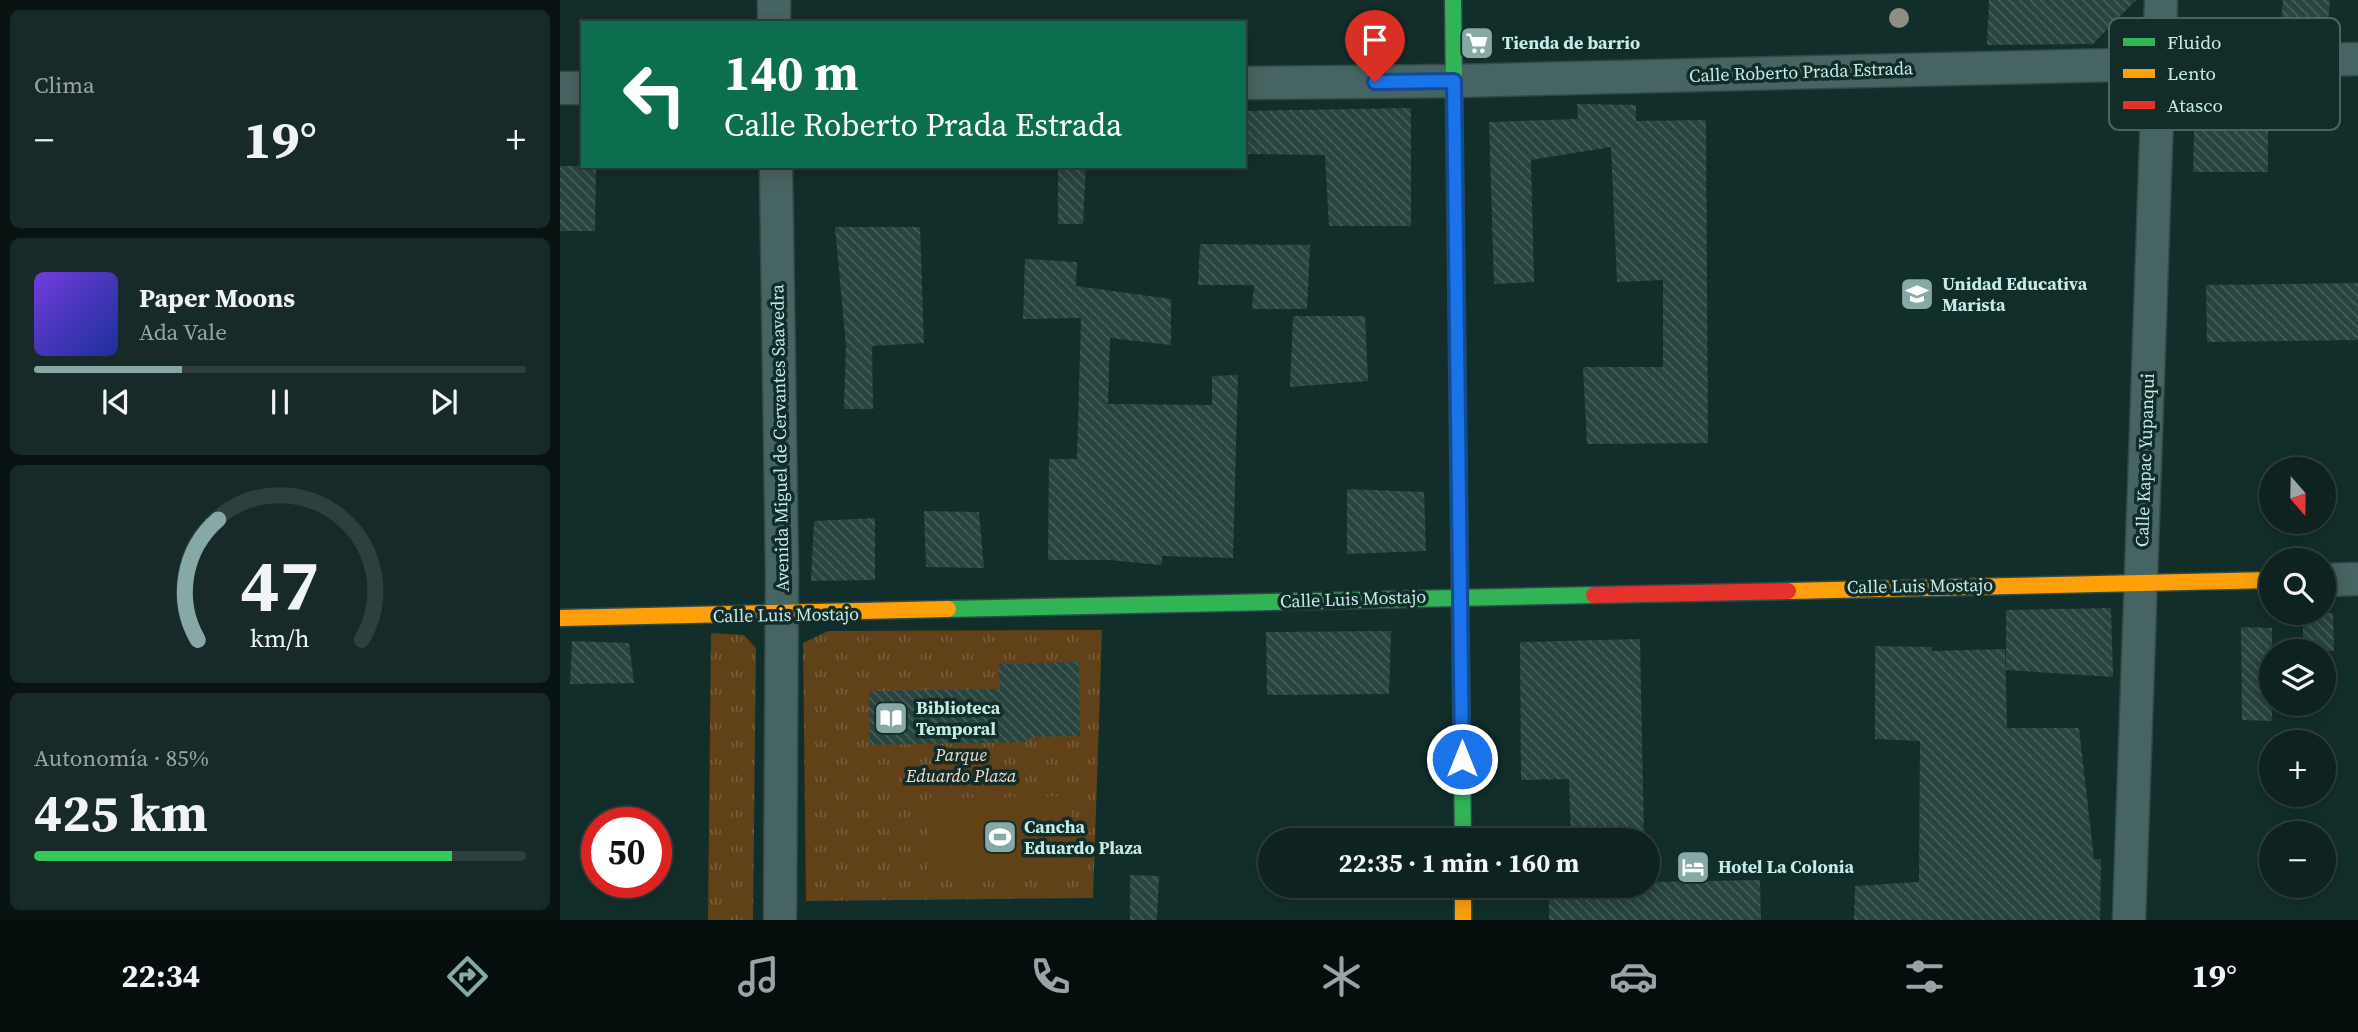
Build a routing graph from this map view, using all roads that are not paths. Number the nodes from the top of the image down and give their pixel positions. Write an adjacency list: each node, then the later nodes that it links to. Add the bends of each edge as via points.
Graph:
1 (774, 0): 5 (street)
2 (1453, 0): 9 (street)
3 (2161, 0): 4 (street, Calle Kapac Yupanqui)
4 (2160, 18)
5 (774, 21)
6 (2340, 58): 7 (street, Calle Roberto Prada Estrada)
7 (2358, 58)
8 (2109, 64): 9 (street, Calle Roberto Prada Estrada)
9 (1454, 81): 10 (street, Calle Roberto Prada Estrada); 19 (street)
10 (1246, 83)
11 (560, 88): 12 (street)
12 (581, 88)
13 (2156, 130): 18 (street, Calle Kapac Yupanqui)
14 (776, 168): 20 (street, Avenida Miguel de Cervantes Saavedra)
15 (2358, 579): 17 (street)
16 (2259, 580): 18 (street, Calle Luis Mostajo)
17 (2336, 580)
18 (2140, 581): 19 (street, Calle Luis Mostajo); 26 (street, Calle Kapac Yupanqui)
19 (1461, 596): 20 (street, Calle Luis Mostajo); 22 (street)
20 (782, 615): 21 (street, Calle Luis Mostajo); 24 (street, Avenida Miguel de Cervantes Saavedra)
21 (560, 618)
22 (1463, 828)
23 (1463, 898): 25 (street)
24 (780, 920)
25 (1463, 920)
26 (2129, 920)

